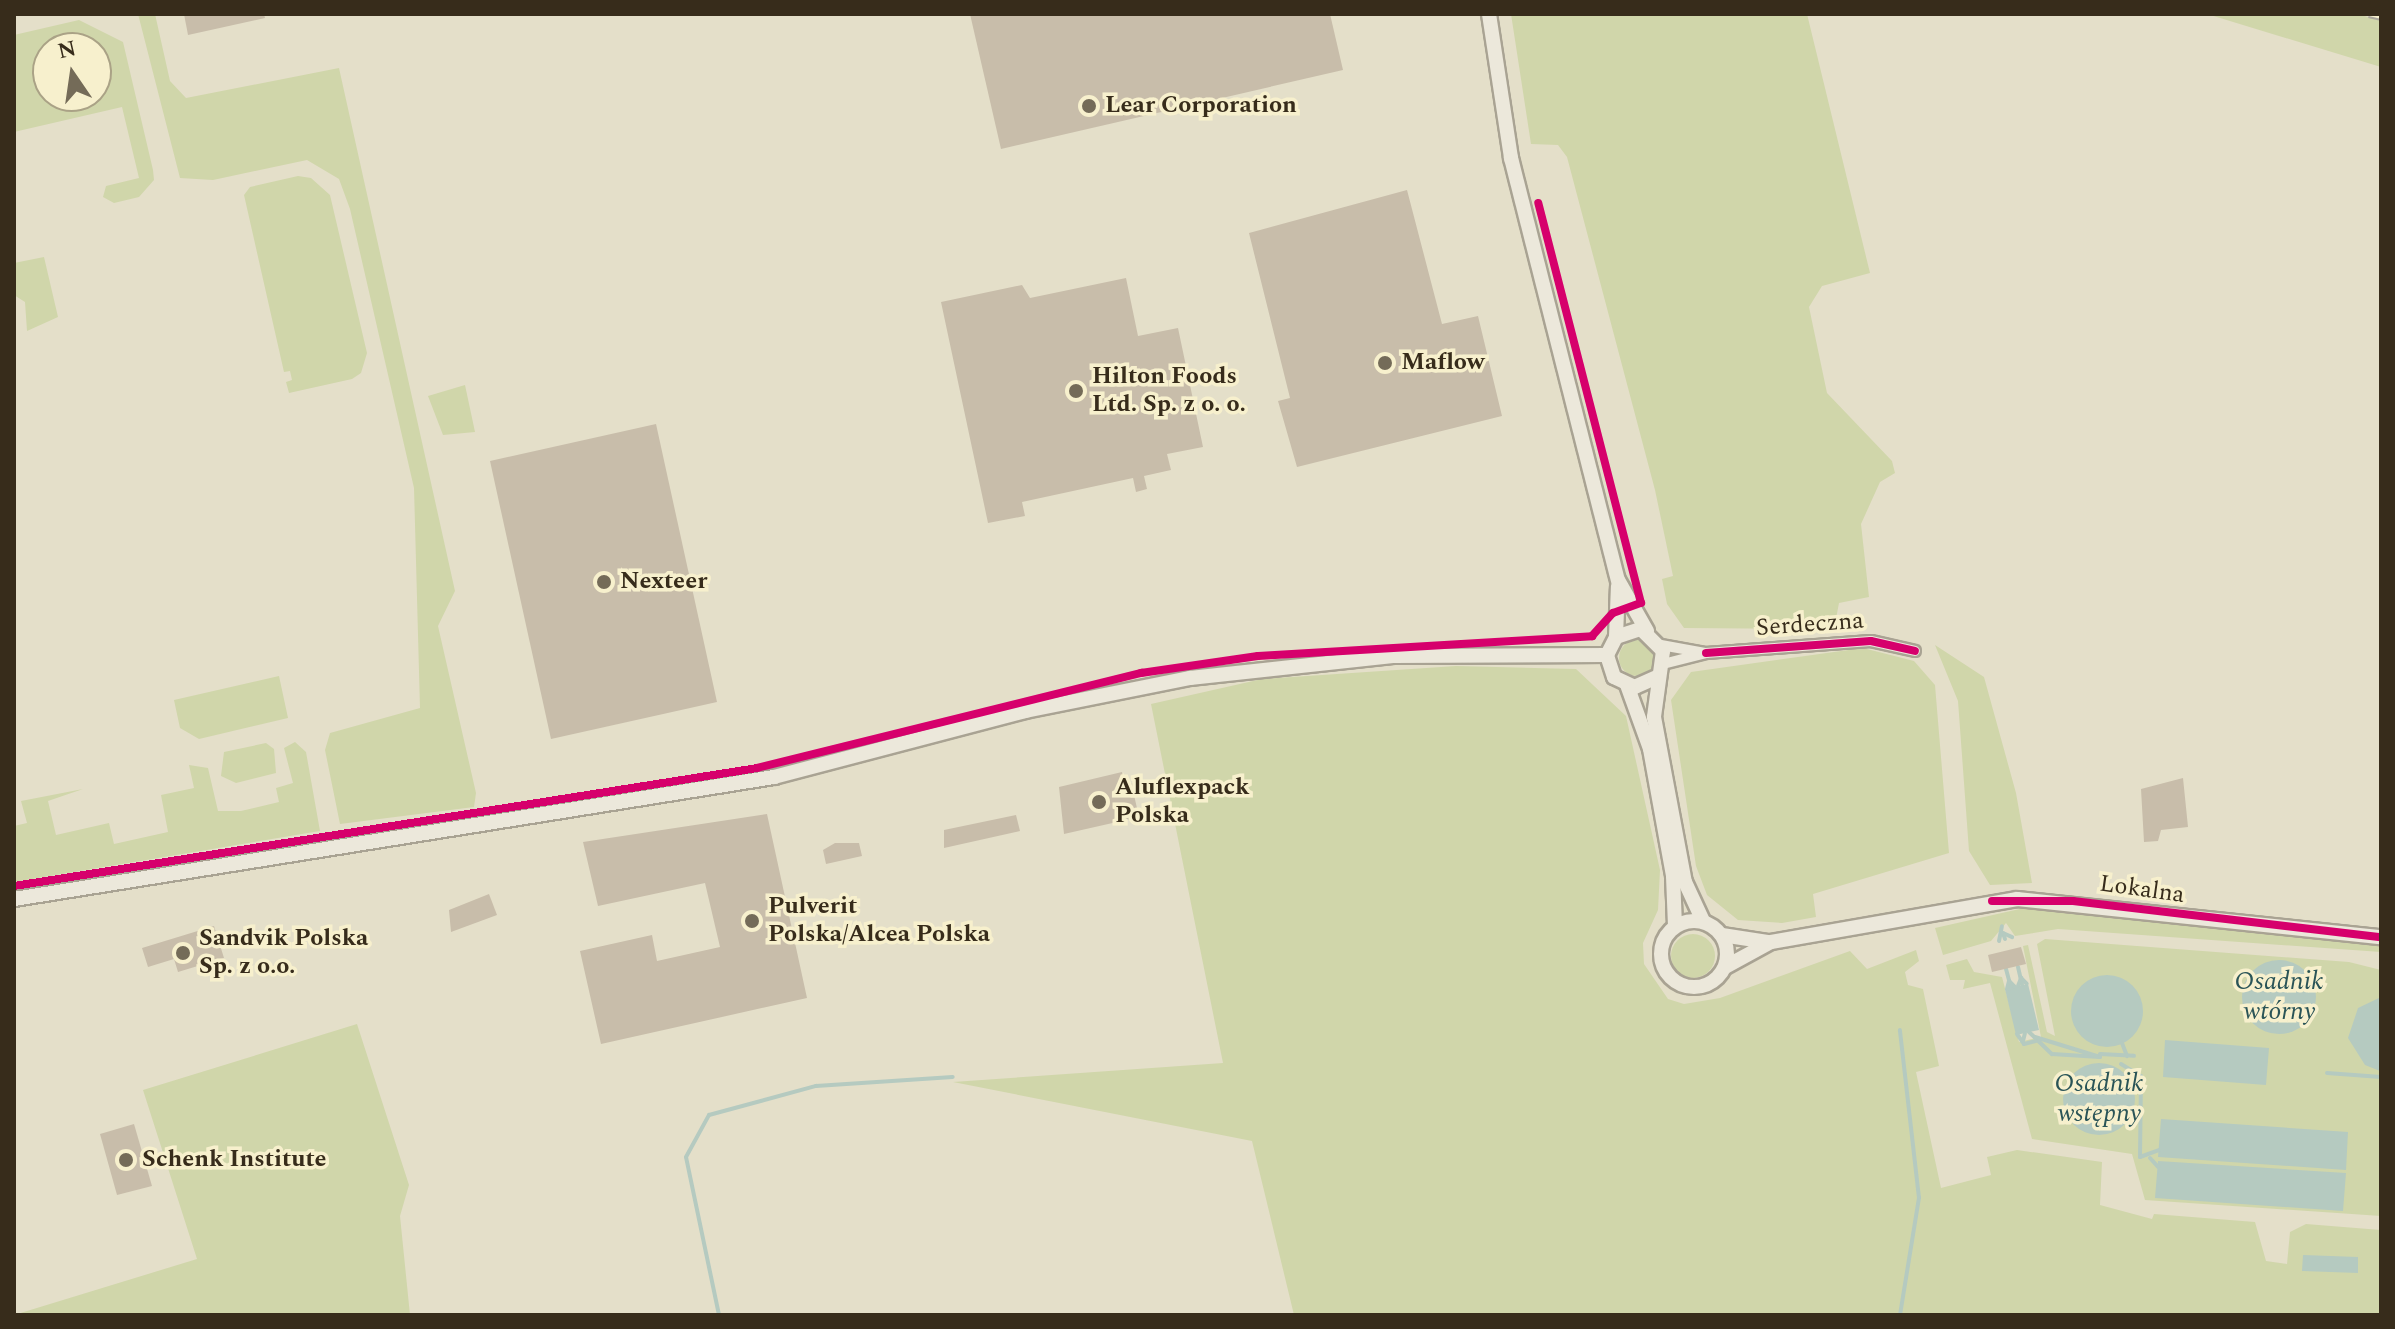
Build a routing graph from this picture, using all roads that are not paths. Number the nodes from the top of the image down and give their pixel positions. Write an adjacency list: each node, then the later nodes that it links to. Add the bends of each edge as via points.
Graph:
1 (1489, 14): 2 (street, via 1511,158)
2 (1618, 580): 3 (street); 4 (street)
3 (1647, 631): 4 (street); 5 (street)
4 (1616, 637): 8 (street)
5 (1661, 645): 7 (street); 9 (street)
6 (1915, 651): 7 (street, Serdeczna, via 1871,641)
7 (1706, 653): 9 (street)
8 (1607, 655): 10 (street, via 1609,670); 11 (street, via 1393,656 1190,678 1033,709 763,779 533,811)
9 (1660, 670): 10 (street); 12 (street, via 1654,717 1685,882)
10 (1627, 685): 13 (street, via 1650,749 1673,876)
11 (14, 899)
12 (1703, 921): 13 (street); 14 (street)
13 (1675, 926): 17 (street, via 1660,950 1669,977 1695,988 1713,982)
14 (1722, 935): 16 (street, Lokalna); 17 (street)
15 (2381, 937): 16 (street, Lokalna, via 2017,899)
16 (1771, 942): 17 (street, Lokalna)
17 (1725, 967)

